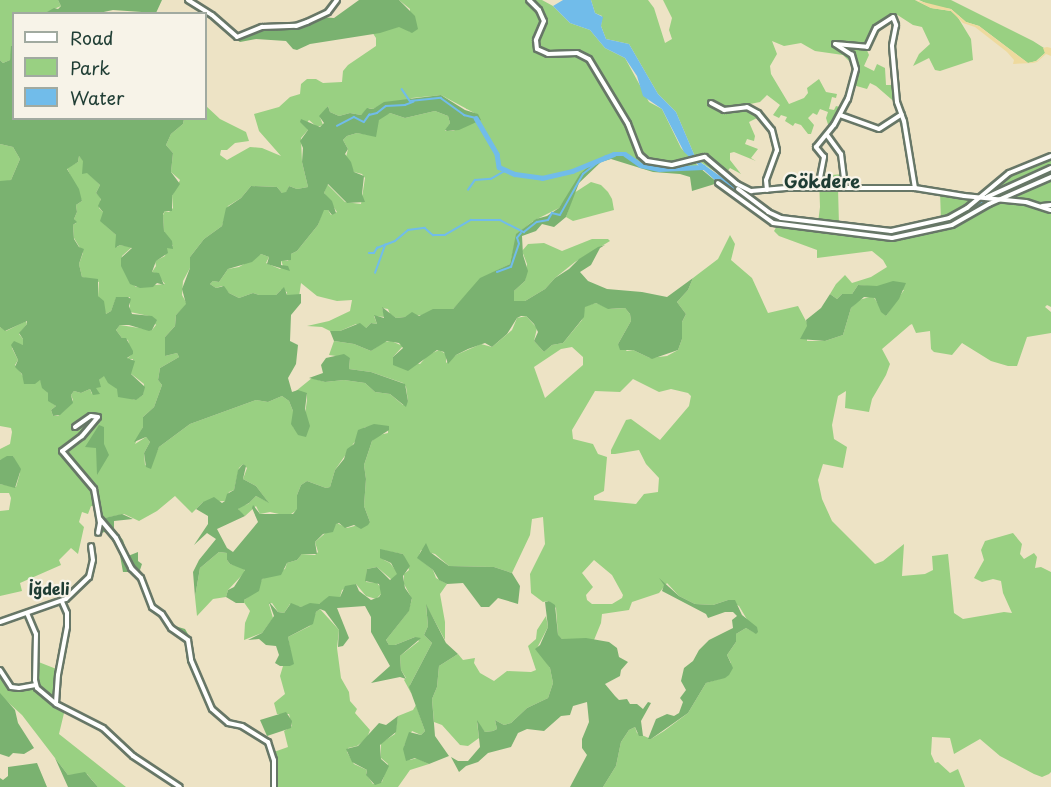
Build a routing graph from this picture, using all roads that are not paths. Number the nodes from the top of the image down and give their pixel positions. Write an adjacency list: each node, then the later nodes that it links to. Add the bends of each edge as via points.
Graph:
1 (188, 0): 2 (street, via 237,37 262,27 307,22 328,12)
2 (337, 0)
3 (529, 0): 16 (street, via 544,21 536,40 537,49 548,54 577,53 589,59 644,159 672,165 705,157 732,180)
4 (711, 103): 15 (street, via 724,110 747,107 758,113 772,130 777,146 766,180)
5 (902, 114): 6 (street, via 879,129); 6 (street, via 893,63 893,17 878,26 867,47 835,44 850,52 856,65 851,93); 14 (street)
6 (840, 115): 7 (street)
7 (827, 135): 12 (street, via 816,147 824,157); 13 (street, via 841,154)
8 (1051, 156): 17 (street, via 1009,173)
9 (1051, 168): 18 (street)
10 (1051, 177): 19 (street)
11 (718, 183): 16 (street)
12 (818, 188): 13 (street); 15 (street)
13 (845, 188): 14 (street)
14 (915, 188): 17 (street)
15 (767, 190): 16 (street)
16 (737, 191): 23 (street, via 781,218); 23 (street, via 764,218 783,226 885,238)
17 (980, 197): 18 (street); 23 (street, via 950,218)
18 (988, 197): 19 (street)
19 (996, 200): 21 (street); 23 (street, via 952,225)
20 (1051, 205): 21 (street)
21 (1041, 206): 22 (street)
22 (1051, 210)
23 (915, 231)
24 (75, 427): 25 (street, via 91,416 98,417 62,451 93,485)
25 (100, 519): 26 (street); 35 (street, via 141,578 152,607 188,640 191,660 212,709 228,723 242,726 268,742 274,760)
26 (98, 533)
27 (91, 546): 28 (street, via 89,577)
28 (62, 602): 29 (street); 33 (street, via 67,627)
29 (27, 613): 30 (street); 32 (street, via 36,634)
30 (0, 622)
31 (0, 670): 32 (street, via 12,687)
32 (36, 685): 33 (street)
33 (56, 704): 34 (street, via 103,728 134,756)
34 (180, 787)
35 (274, 787)

